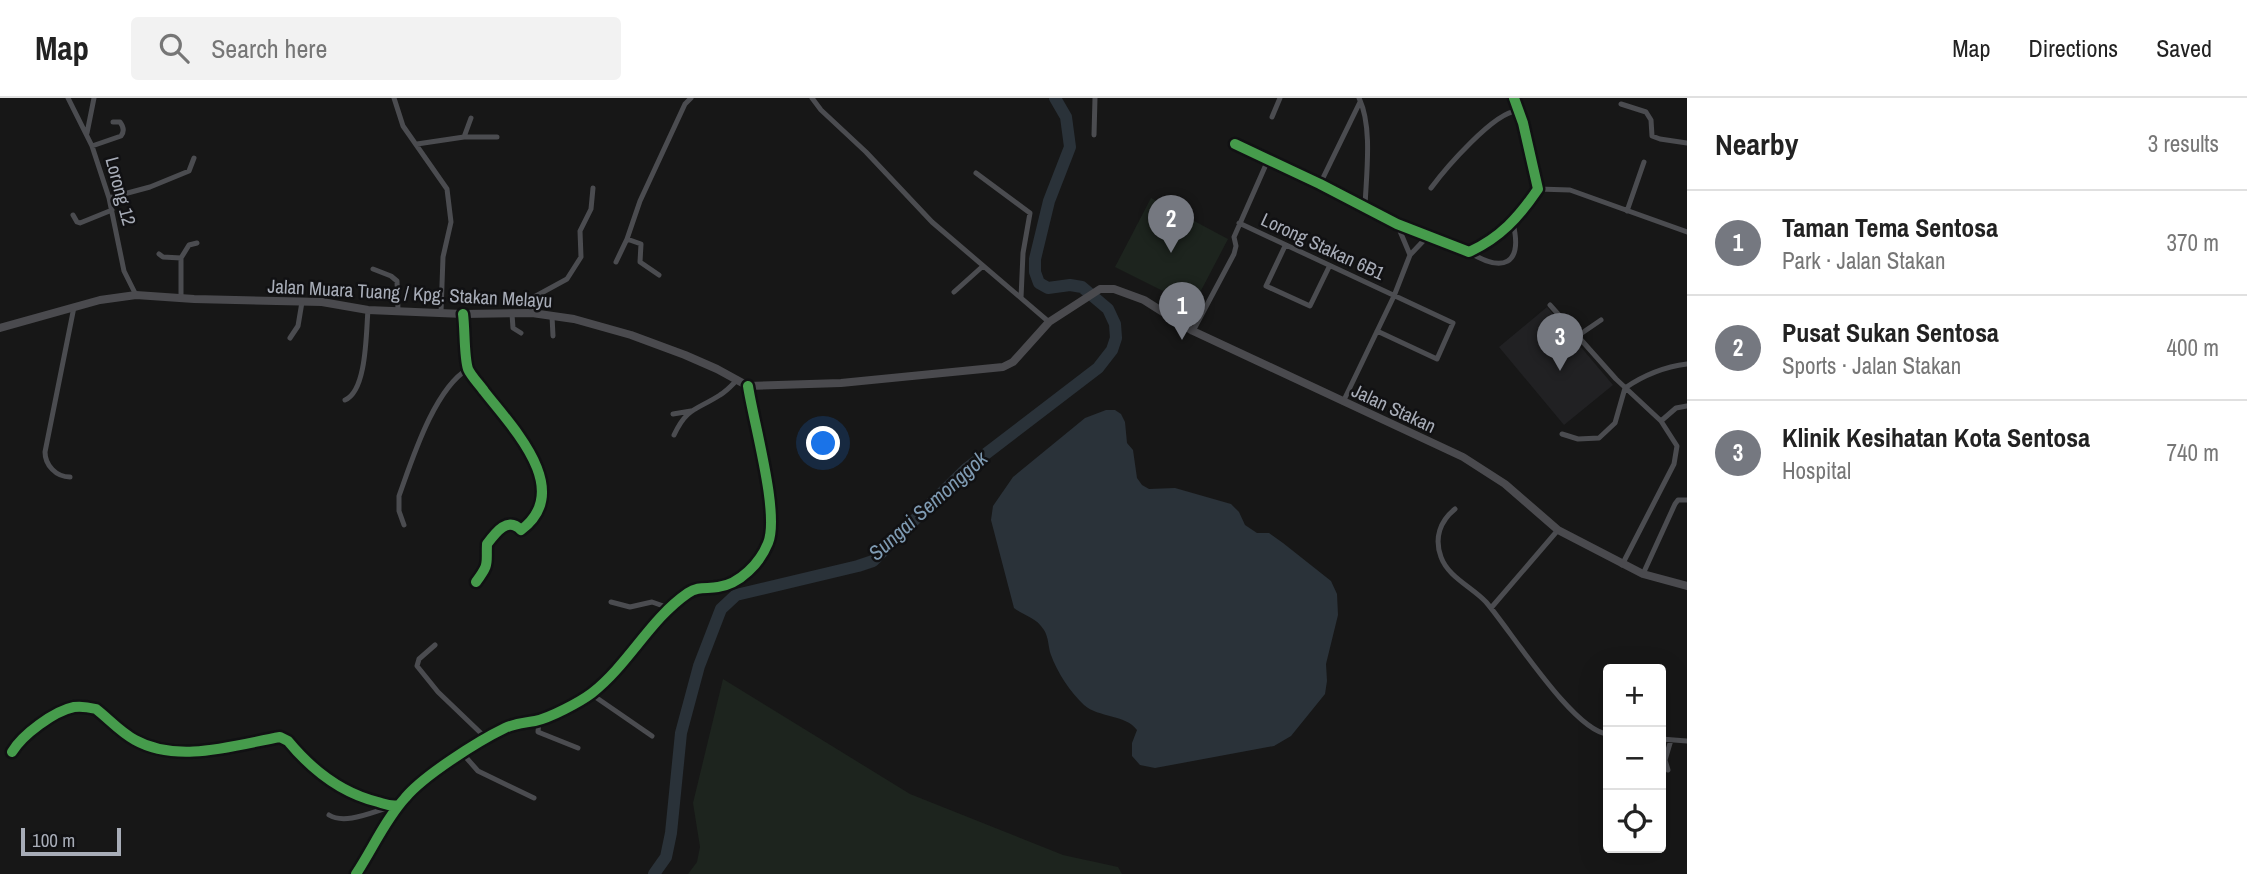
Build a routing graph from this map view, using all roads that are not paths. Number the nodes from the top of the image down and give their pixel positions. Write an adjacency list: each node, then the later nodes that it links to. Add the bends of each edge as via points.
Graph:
1 (68, 98): 15 (street, Lorong 12)
2 (93, 98): 15 (street)
3 (394, 98): 20 (street, via 403,126)
4 (691, 98): 41 (street, via 640,201)
5 (812, 98): 49 (street, via 932,222)
6 (1094, 98): 16 (street)
7 (1280, 98): 12 (street)
8 (1514, 98): 11 (street)
9 (1360, 99): 27 (street); 32 (street, via 1367,148)
10 (1621, 104): 19 (street, via 1646,111 1652,136)
11 (1517, 111): 29 (street, via 1506,113 1489,127); 30 (street)
12 (1272, 117)
13 (471, 118): 18 (street)
14 (113, 122): 22 (street, via 122,125 121,136)
15 (87, 134): 22 (street, Lorong 12)
16 (1094, 135)
17 (496, 136): 18 (street)
18 (464, 137): 20 (street)
19 (1687, 143)
20 (417, 144): 63 (street, via 447,189 450,205)
21 (1235, 144): 24 (street)
22 (92, 146): 31 (street, Lorong 12)
23 (194, 158): 31 (street, via 189,171)
24 (1268, 160): 27 (street); 36 (street)
25 (1644, 162): 34 (street)
26 (976, 173): 57 (street, via 1030,213)
27 (1320, 184): 32 (street)
28 (593, 188): 64 (street, via 591,209 580,231 581,257 567,279 534,296)
29 (1431, 188)
30 (1538, 189): 34 (street, via 1570,190); 37 (street)
31 (109, 198): 33 (street, Lorong 12)
32 (1365, 207): 38 (street)
33 (112, 210): 35 (street, via 80,223); 54 (street, Lorong 12, via 124,271)
34 (1627, 211): 39 (street)
35 (73, 215)
36 (1239, 223): 43 (street, Lorong Stakan 6B1); 71 (street, via 1234,254)
37 (1513, 223): 44 (street); 44 (street, via 1516,246 1505,264 1487,262)
38 (1397, 224): 40 (street); 46 (street)
39 (1687, 232)
40 (1427, 237): 44 (street); 46 (street)
41 (628, 239): 48 (street); 52 (street, via 641,244 640,262)
42 (197, 243): 47 (street, via 189,245)
43 (1285, 246): 50 (street, Lorong Stakan 6B1); 50 (street, via 1266,286 1310,306)
44 (1469, 252)
45 (159, 254): 47 (street)
46 (1410, 255): 55 (street)
47 (181, 258): 56 (street)
48 (616, 262)
49 (983, 265): 53 (street); 57 (street)
50 (1329, 267): 55 (street, Lorong Stakan 6B1)
51 (373, 269): 62 (street, via 397,281)
52 (659, 275)
53 (954, 292)
54 (136, 295): 56 (main road, Jalan Muara Tuang / Kpg. Stakan Melayu); 60 (main road, Jalan Muara Tuang / Kpg. Stakan Melayu)
55 (1394, 296): 72 (street); 72 (street, Lorong Stakan 6B1, via 1453,323 1437,359)
56 (181, 298): 58 (main road, Jalan Muara Tuang / Kpg. Stakan Melayu)
57 (1021, 298): 69 (street)
58 (302, 302): 61 (main road, Jalan Muara Tuang / Kpg. Stakan Melayu); 76 (street, via 298,326)
59 (1550, 304): 74 (street)
60 (74, 307): 70 (main road, Jalan Muara Tuang / Kpg. Stakan Melayu); 90 (street, via 45,452 46,463)
61 (368, 310): 62 (main road, Jalan Muara Tuang / Kpg. Stakan Melayu); 82 (street, via 363,369 356,391)
62 (398, 310): 63 (main road, Jalan Muara Tuang / Kpg. Stakan Melayu)
63 (442, 313): 65 (main road, Jalan Muara Tuang / Kpg. Stakan Melayu)
64 (532, 313): 66 (main road, Jalan Muara Tuang / Kpg. Stakan Melayu); 67 (main road, Jalan Muara Tuang / Kpg. Stakan Melayu)
65 (463, 314): 66 (main road, Jalan Muara Tuang / Kpg. Stakan Melayu); 78 (street)
66 (512, 314): 73 (street, via 513,328)
67 (552, 316): 75 (street); 79 (main road, Jalan Muara Tuang / Kpg. Stakan Melayu, via 631,335)
68 (1601, 320): 74 (street)
69 (1049, 321): 71 (main road, Jalan Stakan, via 1100,289 1114,289 1144,300); 80 (main road, via 1013,362 1003,367 841,383)
70 (0, 328)
71 (1192, 331): 83 (main road, Jalan Stakan)
72 (1377, 331): 83 (street)
73 (521, 333)
74 (1579, 335): 81 (street)
75 (553, 336)
76 (290, 338)
77 (1687, 364): 81 (street, via 1660,369)
78 (468, 369): 93 (street, via 451,383 431,416 399,496); 97 (street, via 530,452 541,475 542,493 527,526 521,530 503,526 492,537 488,565)
79 (737, 380): 80 (main road, Jalan Muara Tuang / Kpg. Stakan Melayu); 85 (street)
80 (748, 386): 100 (street, via 769,501 769,541 743,576 719,587 690,590)
81 (1625, 388): 87 (street); 88 (street, via 1608,432 1589,440)
82 (345, 400)
83 (1343, 402): 94 (main road, Jalan Stakan, via 1482,467)
84 (1687, 406): 87 (street, via 1676,408)
85 (691, 411): 86 (street); 89 (street)
86 (673, 414)
87 (1661, 421): 95 (street, via 1677,446 1676,456)
88 (1562, 434)
89 (674, 435)
90 (70, 477)
91 (1687, 500): 96 (street, via 1675,504)
92 (1455, 509): 101 (street, via 1440,527 1441,558)
93 (404, 525)
94 (1558, 530): 95 (main road, Jalan Stakan); 101 (street)
95 (1622, 565): 96 (main road, Jalan Stakan)
96 (1643, 575): 98 (main road, Jalan Stakan)
97 (476, 582)
98 (1687, 586)
99 (611, 602): 100 (street, via 630,607 652,602)
100 (669, 608): 103 (street)
101 (1491, 608): 105 (street, via 1577,715 1595,732)
102 (435, 645): 107 (street, via 417,666)
103 (591, 694): 104 (street); 106 (street)
104 (538, 720): 107 (street, via 514,724); 111 (street, via 538,732)
105 (1603, 733)
106 (652, 736)
107 (486, 738): 113 (street)
108 (1666, 740): 109 (street)
109 (1671, 740): 110 (street); 114 (street, via 1665,760)
110 (1687, 741)
111 (578, 748)
112 (12, 752): 116 (street, via 33,729 69,708 87,707 139,742 162,749 198,751 280,737 337,787)
113 (463, 754): 115 (street, via 478,771); 116 (street)
114 (1668, 770)
115 (534, 798)
116 (396, 805): 117 (street, via 345,819); 118 (street)
117 (328, 815)
118 (356, 874)

